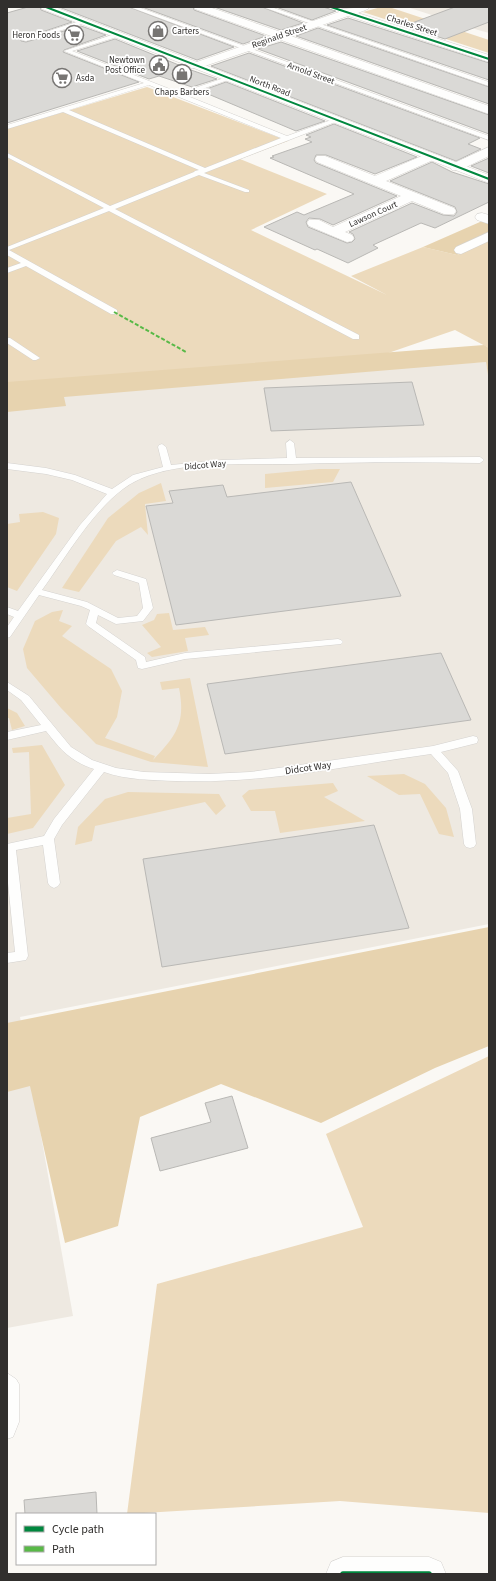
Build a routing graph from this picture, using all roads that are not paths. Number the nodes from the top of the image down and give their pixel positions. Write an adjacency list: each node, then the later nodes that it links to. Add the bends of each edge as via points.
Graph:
1 (46, 7): 8 (street, North Road)
2 (132, 7): 13 (lane, Arnold Street)
3 (199, 7): 11 (street)
4 (266, 7): 9 (lane)
5 (331, 7): 7 (street, Charles Street)
6 (364, 7): 7 (street, Reginald Street)
7 (348, 13): 9 (street, Reginald Street); 14 (street, Charles Street)
8 (83, 22): 10 (street, North Road); 12 (lane)
9 (314, 24): 11 (street, Reginald Street); 18 (lane)
10 (118, 35): 15 (street, North Road); 17 (lane, via 67,51)
11 (279, 36): 13 (street, Reginald Street); 21 (street)
12 (24, 40)
13 (243, 49): 15 (street, Reginald Street); 25 (lane, Arnold Street)
14 (489, 59)
15 (195, 66): 16 (street, North Road)
16 (229, 78): 19 (lane); 22 (street, North Road)
17 (150, 83): 19 (lane); 20 (lane)
18 (489, 84)
19 (180, 95): 24 (lane)
20 (64, 110): 23 (lane); 31 (lane)
21 (489, 110)
22 (336, 120): 24 (lane); 29 (street, North Road)
23 (7, 127)
24 (286, 138): 31 (lane)
25 (489, 138)
26 (489, 151): 30 (street)
27 (338, 152): 33 (street, Lawson Court, via 315,161)
28 (7, 155): 36 (lane)
29 (429, 156): 30 (street, North Road); 33 (street)
30 (456, 167): 32 (street, North Road)
31 (200, 171): 34 (lane); 36 (lane)
32 (489, 179)
33 (375, 181): 35 (street, Lawson Court)
34 (247, 191)
35 (412, 196): 37 (street, Lawson Court); 39 (street, Lawson Court)
36 (110, 210): 42 (lane); 48 (lane)
37 (449, 211)
38 (314, 223): 39 (street, Lawson Court)
39 (333, 232): 41 (street, Lawson Court)
40 (489, 236): 43 (street)
41 (351, 240)
42 (7, 249)
43 (460, 250)
44 (7, 252): 45 (lane)
45 (27, 263): 46 (lane); 47 (lane)
46 (7, 271)
47 (114, 312)
48 (356, 337)
49 (7, 340): 50 (lane)
50 (36, 358)
51 (290, 443): 54 (lane)
52 (162, 447): 56 (lane)
53 (480, 460): 54 (lane, Didcot Way)
54 (292, 461): 56 (lane, Didcot Way, via 231,462)
55 (7, 466): 57 (lane, via 76,478)
56 (168, 468): 57 (lane, Didcot Way, via 143,475)
57 (113, 492): 59 (lane, Didcot Way, via 79,532)
58 (118, 573): 60 (lane, via 143,581 148,608 140,619 116,621)
59 (37, 592): 60 (lane); 62 (lane, Didcot Way)
60 (95, 609): 64 (lane, via 91,624 141,659 142,666 184,656)
61 (7, 610): 62 (lane)
62 (20, 616): 63 (lane, Didcot Way)
63 (7, 635)
64 (338, 642)
65 (7, 685): 66 (lane, Didcot Way, via 25,698)
66 (48, 727): 67 (lane); 70 (lane, Didcot Way, via 67,750)
67 (7, 736)
68 (473, 740): 69 (lane, Didcot Way)
69 (433, 750): 70 (lane, Didcot Way, via 250,776 144,776); 72 (lane, via 453,771 466,808)
70 (102, 768): 71 (lane, via 58,822)
71 (48, 839): 73 (lane); 74 (lane, via 10,847 22,956)
72 (470, 844)
73 (54, 884)
74 (7, 958)
75 (7, 1381): 76 (lane, via 11,1384 12,1422)
76 (7, 1431)
77 (344, 1574): 78 (street)
78 (429, 1574)

